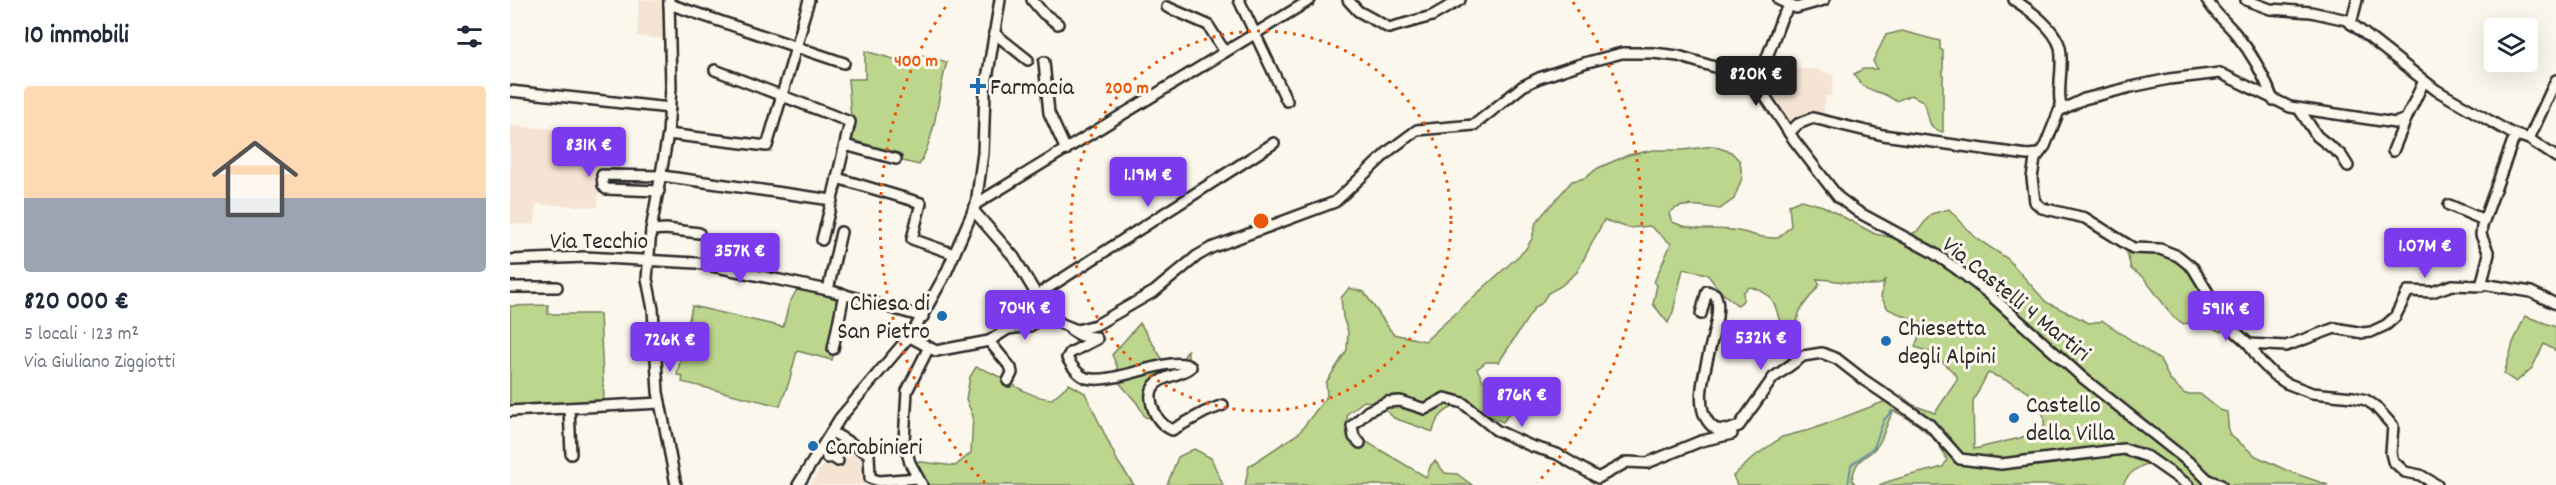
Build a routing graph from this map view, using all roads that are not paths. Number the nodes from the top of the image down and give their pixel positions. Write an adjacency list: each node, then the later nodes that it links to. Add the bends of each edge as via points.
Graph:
1 (809, 0): 21 (street)
2 (1000, 0): 19 (street)
3 (1032, 0): 17 (street)
4 (1239, 0): 20 (street)
5 (1310, 0): 20 (street)
6 (1348, 0): 7 (street, via 1358,11 1389,28 1432,16)
7 (1460, 0)
8 (1779, 0): 15 (street)
9 (1824, 0): 15 (street, via 1796,8)
10 (2014, 0): 35 (street, via 2040,21 2060,48)
11 (2207, 0): 32 (street, via 2247,48)
12 (2246, 0): 18 (street, via 2270,9 2341,17)
13 (2357, 0): 18 (street)
14 (669, 2): 21 (street); 34 (street)
15 (1790, 6): 29 (street, via 1782,17)
16 (1167, 7): 22 (street, via 1208,25)
17 (1058, 24)
18 (2351, 24): 28 (street)
19 (994, 33): 23 (street); 55 (street)
20 (1255, 34): 22 (street); 33 (street)
21 (795, 48): 25 (street); 31 (street)
22 (1225, 52): 44 (street)
23 (1028, 60)
24 (1044, 62): 44 (street, via 1049,113)
25 (844, 63)
26 (715, 70): 31 (street)
27 (2556, 80): 41 (street)
28 (2424, 81): 37 (street); 40 (street)
29 (1757, 84): 38 (street, Via Castelli 4 Martiri); 74 (street, via 1737,73 1678,56 1639,53 1607,56 1539,78 1474,125 1417,130 1335,202 1222,243 1197,256 1155,291 1096,325)
30 (510, 91): 34 (street)
31 (780, 96): 39 (street, via 767,146); 43 (street, via 850,122)
32 (2273, 100): 35 (street, via 2217,73 2131,87); 36 (street)
33 (1287, 101)
34 (670, 108): 39 (street)
35 (2062, 109): 46 (street)
36 (2299, 109): 37 (street, via 2391,123); 49 (street, via 2317,136 2341,155)
37 (2406, 119): 45 (street)
38 (1789, 133): 46 (street, via 1813,118 1883,135); 90 (street, Via Castelli 4 Martiri, via 1838,197 1963,274)
39 (668, 134): 50 (street)
40 (2517, 136): 41 (street); 56 (street)
41 (2529, 139): 47 (street)
42 (1274, 143): 69 (street)
43 (845, 145): 48 (street); 51 (street)
44 (1066, 150): 55 (street)
45 (2393, 151)
46 (2038, 154): 77 (street, via 2032,178 2036,204 2085,218 2133,248 2160,249 2178,256 2193,268 2227,324)
47 (2556, 157)
48 (896, 159)
49 (2348, 166)
50 (662, 176): 52 (street); 52 (street, via 602,175 606,189); 53 (street)
51 (837, 178): 53 (street); 61 (street, via 921,203 912,239)
52 (659, 191): 57 (street)
53 (832, 200): 60 (street)
54 (2449, 205): 56 (street)
55 (975, 207): 61 (street); 69 (street, via 1014,257)
56 (2484, 220): 64 (street, via 2481,235 2489,254)
57 (651, 230): 59 (street); 63 (street)
58 (841, 232): 67 (street)
59 (699, 233)
60 (822, 240)
61 (954, 254): 73 (street)
62 (510, 260): 63 (street, Via Tecchio, via 585,257)
63 (647, 262): 67 (street, Via Tecchio, via 697,263); 81 (street)
64 (2483, 284): 70 (street, via 2531,292); 77 (street, via 2452,285 2428,293 2408,291 2395,317 2371,332 2335,328 2289,346)
65 (557, 287): 66 (street)
66 (510, 288)
67 (828, 290): 68 (street, Via Tecchio)
68 (844, 294): 73 (street, Via Tecchio); 78 (street)
69 (1036, 295): 71 (street)
70 (2556, 304)
71 (1048, 314): 74 (street); 76 (street, via 1030,326 1008,329)
72 (1701, 314): 85 (street, via 1707,291 1716,294 1717,319 1704,367 1704,414 1716,429)
73 (923, 317): 75 (street)
74 (1070, 328): 82 (street, via 1081,336 1097,339 1067,358 1087,378 1129,375 1176,362 1191,367 1155,385 1150,398 1162,425 1172,430)
75 (910, 337): 79 (street); 86 (street)
76 (989, 341): 79 (street, via 936,351); 80 (street, via 1011,368)
77 (2249, 344): 95 (street, via 2264,366 2286,383 2312,393 2353,397 2373,404 2394,428 2393,461 2405,472)
78 (832, 349)
79 (928, 349): 89 (street, via 907,391 904,441)
80 (1008, 381)
81 (660, 403): 83 (street); 91 (street)
82 (1223, 405)
83 (569, 408): 84 (street); 88 (street)
84 (510, 411)
85 (1739, 426): 87 (street, via 1731,434 1701,441 1647,463 1624,463 1598,478 1566,459 1496,430 1463,402 1451,398 1440,399 1424,409 1400,401 1380,405 1352,424); 93 (street, via 1773,378 1803,356 1822,353 1837,359 1926,421 1960,459 2001,464 2124,448 2148,457)
86 (832, 432): 89 (street, via 869,454 870,478); 92 (street, via 829,455)
87 (1360, 443)
88 (571, 454)
89 (920, 482)
90 (2209, 482): 94 (street, Via Castelli 4 Martiri)
91 (676, 485)
92 (798, 485)
93 (2188, 485)
94 (2221, 485)
95 (2437, 485)

